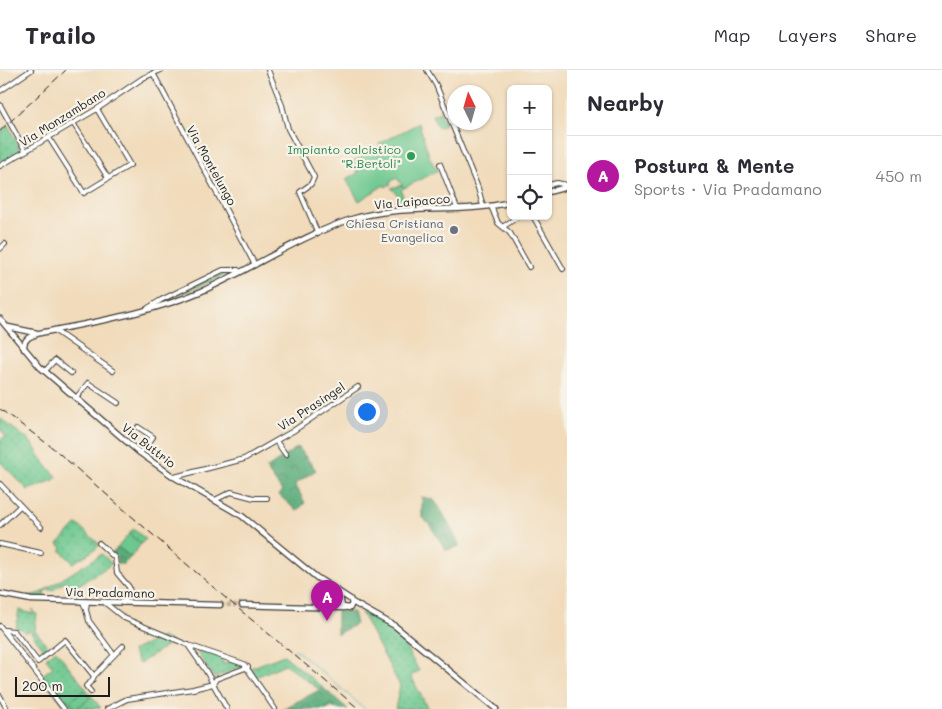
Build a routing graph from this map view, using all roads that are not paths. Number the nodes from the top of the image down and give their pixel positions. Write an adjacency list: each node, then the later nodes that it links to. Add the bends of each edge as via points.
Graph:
1 (31, 70): 6 (street)
2 (160, 70): 5 (street, Via Monzambano)
3 (268, 70): 25 (street, via 288,129 314,177 311,184 300,192)
4 (427, 70): 19 (street, via 436,84)
5 (153, 73): 8 (street, Via Monzambano); 28 (street, Via Montelungo)
6 (0, 91)
7 (0, 105): 11 (street)
8 (97, 109): 9 (street, Via Monzambano); 14 (street, via 130,164)
9 (73, 123): 10 (street, Via Monzambano); 14 (street)
10 (49, 138): 11 (street, Via Monzambano); 14 (street, via 84,194)
11 (25, 150): 13 (street, Via Monzambano)
12 (440, 164): 21 (street)
13 (0, 166)
14 (108, 178)
15 (552, 184): 16 (street)
16 (567, 186): 17 (street)
17 (552, 191)
18 (507, 203): 20 (street, Via Laipacco)
19 (483, 206): 20 (street, Via Laipacco); 21 (street, Via Laipacco)
20 (491, 206): 24 (street, via 498,222)
21 (457, 208): 25 (street, Via Laipacco, via 367,215)
22 (513, 220): 24 (street)
23 (535, 220): 30 (street)
24 (504, 226): 29 (street)
25 (318, 234): 28 (street, Via Laipacco)
26 (5, 244): 27 (street)
27 (0, 249)
28 (255, 265): 31 (street, Via Laipacco)
29 (529, 267)
30 (563, 269)
31 (240, 272): 32 (street, Via Laipacco, via 186,298); 32 (street, Via Laipacco, via 223,270)
32 (147, 310): 35 (street, Via Laipacco)
33 (0, 319): 34 (street, Via Buttrio)
34 (6, 326): 36 (street); 36 (street, Via Buttrio)
35 (54, 330): 36 (street, Via Laipacco); 38 (street)
36 (22, 337): 37 (street, Via Buttrio, via 24,349)
37 (45, 371): 39 (street, via 55,360); 41 (street, Via Buttrio)
38 (113, 371)
39 (71, 373)
40 (358, 387): 44 (street, Via Prasingel)
41 (76, 398): 42 (street, via 88,383); 45 (street, Via Buttrio)
42 (118, 403)
43 (138, 427): 45 (street, via 153,437)
44 (276, 441): 46 (street, Via Prasingel); 47 (street, Via Prasingel, via 236,462)
45 (140, 453): 47 (street, Via Buttrio)
46 (286, 455)
47 (174, 477): 50 (street, Via Buttrio)
48 (0, 484): 51 (street)
49 (267, 498): 50 (street, via 231,492)
50 (215, 500): 57 (street, Via Buttrio, via 242,516)
51 (20, 506): 52 (street); 53 (street)
52 (0, 525)
53 (41, 527)
54 (100, 543): 63 (street, via 115,558 117,572 130,589)
55 (0, 544): 56 (street)
56 (41, 553)
57 (336, 590): 59 (street, Via Buttrio); 64 (street)
58 (0, 594): 61 (street, Via Pradamano, via 31,600)
59 (346, 598): 60 (street, Via Buttrio); 64 (street)
60 (351, 601): 68 (street); 69 (street, Via Buttrio)
61 (85, 602): 62 (street, Via Pradamano); 74 (street, via 89,621)
62 (104, 602): 63 (street, Via Pradamano); 72 (street, via 124,618)
63 (123, 602): 65 (street, Via Pradamano)
64 (341, 602): 67 (street); 68 (street)
65 (220, 604)
66 (242, 605): 67 (street)
67 (329, 608): 68 (street)
68 (347, 608): 69 (street, Via Buttrio)
69 (365, 610): 85 (street, Via Buttrio, via 395,626)
70 (0, 626): 71 (street)
71 (5, 632): 76 (street, via 19,636 38,662 66,640); 81 (street)
72 (188, 645): 75 (street); 77 (street)
73 (123, 646): 74 (street)
74 (114, 655): 76 (street)
75 (248, 667): 77 (street); 84 (street)
76 (94, 676): 78 (street, via 86,686)
77 (213, 684): 82 (street, via 127,699); 83 (street)
78 (91, 692)
79 (0, 696): 80 (street)
80 (7, 709)
81 (64, 709)
82 (107, 709)
83 (227, 709)
84 (275, 709)
85 (496, 709)

